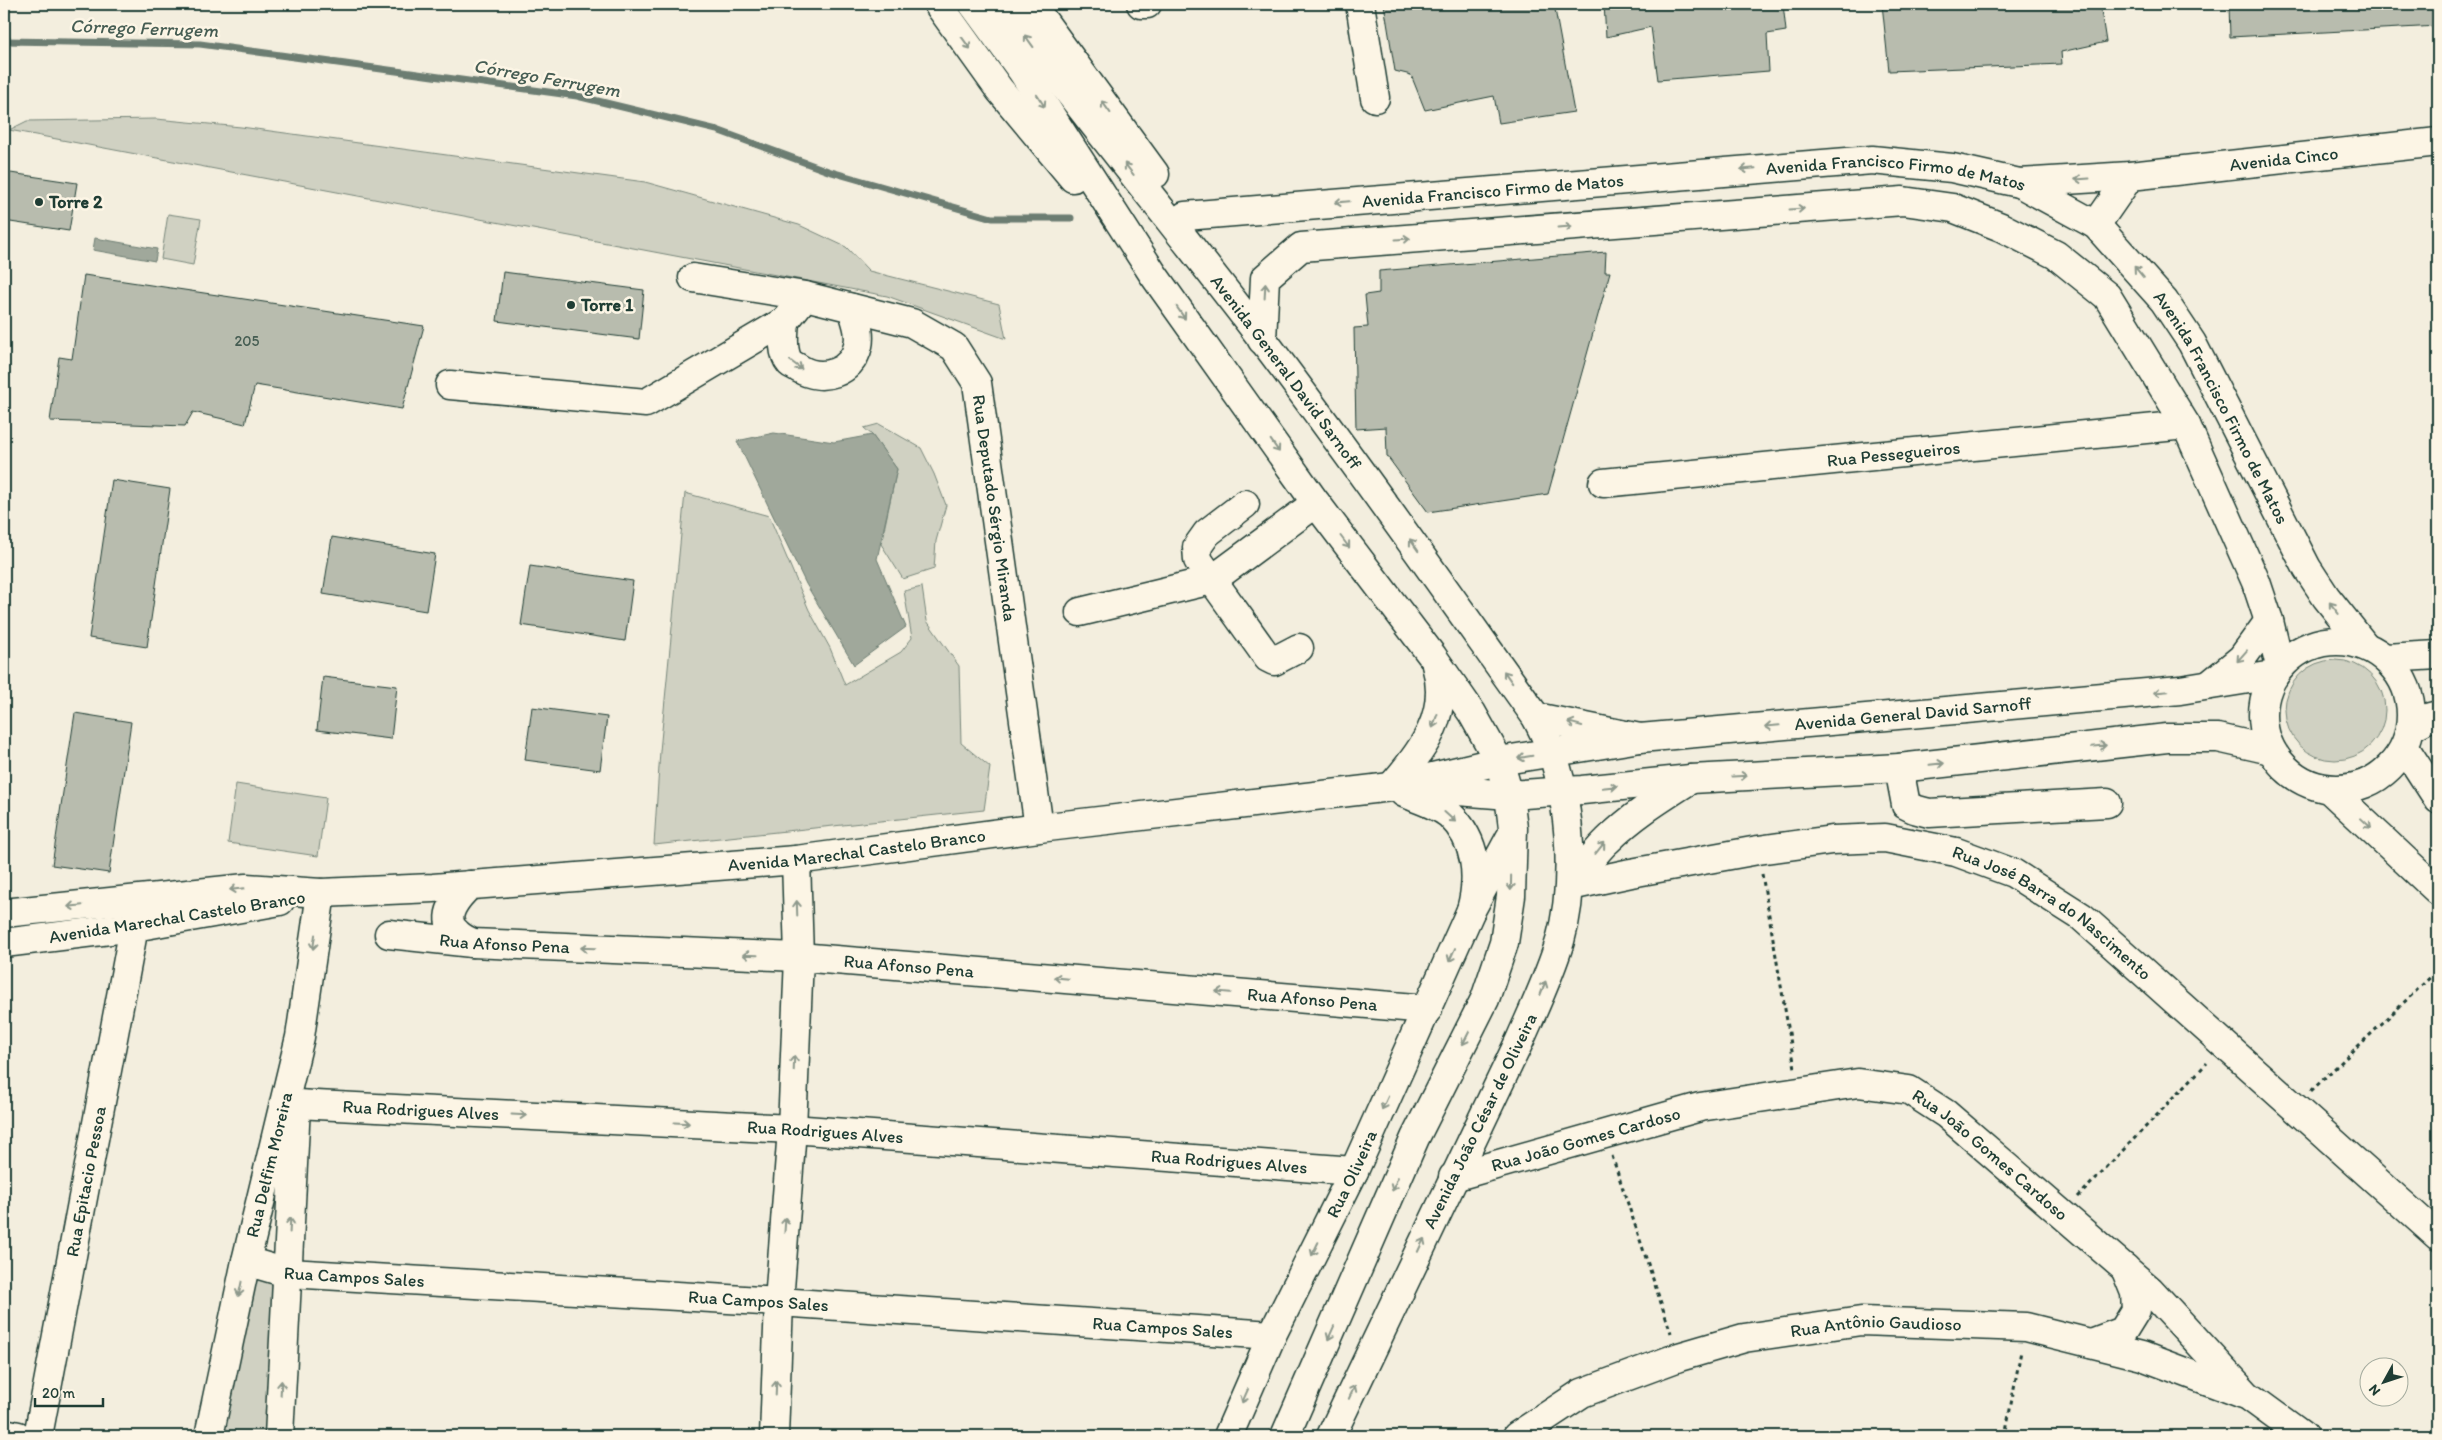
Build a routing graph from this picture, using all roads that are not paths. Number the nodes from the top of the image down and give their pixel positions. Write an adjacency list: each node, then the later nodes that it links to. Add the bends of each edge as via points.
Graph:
1 (938, 4): 14 (street, one-way to 14, via 999,89)
2 (973, 4): 14 (street, one-way to 14, via 1022,71)
3 (1002, 4): 16 (street, Avenida General David Sarnoff, one-way to 3)
4 (1031, 4): 12 (street, one-way to 4)
5 (1141, 4): 6 (street)
6 (1147, 4)
7 (1360, 4): 8 (street)
8 (1375, 98)
9 (2438, 142): 10 (street, Avenida Cinco)
10 (2130, 176): 11 (street, Avenida Cinco, one-way to 11); 13 (street)
11 (2018, 183): 12 (street, Avenida Francisco Firmo de Matos, one-way to 12, via 1952,168 1872,160); 13 (street, Avenida Francisco Firmo de Matos)
12 (1184, 216): 16 (street, via 1214,263)
13 (2096, 225): 30 (street, Avenida Francisco Firmo de Matos, one-way to 13, via 2326,598 2307,568 2192,343 2164,302)
14 (1153, 274): 24 (street, one-way to 24)
15 (693, 278): 17 (street, Rua Deputado Sérgio Miranda)
16 (1224, 290): 20 (street, Avenida General David Sarnoff)
17 (805, 296): 18 (street, Rua Deputado Sérgio Miranda); 19 (street)
18 (852, 308): 19 (street, one-way to 18, via 783,343 790,362 808,374 833,374 853,359 858,347 859,334); 50 (street, Rua Deputado Sérgio Miranda, via 912,323 954,347 976,383)
19 (785, 321): 21 (street, via 646,403)
20 (1262, 340): 22 (street, Avenida Francisco Firmo de Matos, one-way to 22, via 1265,278 1302,247 1903,201 1953,208 2002,227 2056,255 2107,296); 36 (street, Avenida General David Sarnoff, one-way to 20, via 1395,517)
21 (450, 385)
22 (2186, 425): 23 (street, Rua Pessegueiros); 28 (street, Avenida Francisco Firmo de Matos, via 2256,582)
23 (1603, 483)
24 (1316, 503): 26 (street); 32 (street, one-way to 32)
25 (1246, 504): 26 (street, via 1207,532 1197,547 1198,560)
26 (1212, 580): 27 (street); 29 (street, via 1268,658 1274,661)
27 (1080, 612)
28 (2269, 621): 33 (street, Avenida Francisco Firmo de Matos); 34 (street, one-way to 34, via 2242,658)
29 (1299, 648)
30 (2375, 652): 31 (street); 33 (street, via 2347,641 2328,641 2302,650); 38 (street, via 2402,678 2410,701)
31 (2438, 655)
32 (1433, 657): 41 (street, via 1484,731); 44 (street, one-way to 44, via 1440,678 1441,701 1436,723 1412,763)
33 (2277, 671): 34 (street, Avenida General David Sarnoff); 39 (street, via 2266,692 2262,712)
34 (2209, 685): 37 (street, Avenida General David Sarnoff, one-way to 37)
35 (2438, 715): 38 (street, via 2430,717)
36 (1536, 717): 37 (street, one-way to 36); 40 (street, Avenida General David Sarnoff)
37 (1640, 738): 40 (street, Avenida General David Sarnoff)
38 (2408, 738): 45 (street, via 2385,773 2355,788); 48 (street)
39 (2271, 750): 42 (street, one-way to 39, via 2167,738 2218,738); 45 (street, via 2286,769 2300,779)
40 (1552, 753): 41 (street, Avenida General David Sarnoff, one-way to 41); 46 (street, Avenida General David Sarnoff)
41 (1499, 761): 44 (street, Avenida Marechal Castelo Branco); 47 (street)
42 (1898, 768): 43 (street, one-way to 42); 49 (street, via 1906,805 1929,813)
43 (1691, 779): 46 (street, one-way to 43); 54 (street, one-way to 43, via 1605,842 1624,825)
44 (1392, 787): 47 (street, Avenida Marechal Castelo Branco); 50 (street, Avenida Marechal Castelo Branco); 57 (street, one-way to 57, via 1449,814 1462,830 1472,849 1476,869)
45 (2330, 790): 55 (street, one-way to 55)
46 (1562, 791): 47 (street); 54 (street, Avenida João César de Oliveira)
47 (1510, 795): 51 (street)
48 (2438, 799)
49 (2108, 803)
50 (1039, 828): 52 (street, Avenida Marechal Castelo Branco)
51 (1512, 835): 57 (street); 85 (street, one-way to 85, via 1510,906 1504,942 1485,999 1415,1138)
52 (796, 860): 53 (street, Avenida Marechal Castelo Branco); 63 (street, one-way to 52)
53 (470, 885): 56 (street, Avenida Marechal Castelo Branco); 62 (street, via 454,902 450,920 454,931)
54 (1570, 886): 69 (street, Avenida João César de Oliveira, one-way to 54, via 1542,991 1560,940); 70 (street, Rua José Barra do Nascimento, via 1758,850 1832,840 1885,838 1956,852 2013,873 2082,917)
55 (2438, 892)
56 (321, 894): 58 (street, Avenida Marechal Castelo Branco, one-way to 58, via 246,888); 59 (street, Avenida Marechal Castelo Branco); 65 (street, Rua Delfim Moreira, one-way to 65)
57 (1472, 910): 64 (street, Rua Oliveira, one-way to 64)
58 (4, 913)
59 (134, 927): 61 (street, Avenida Marechal Castelo Branco); 80 (street, Rua Epitacio Pessoa)
60 (389, 934): 62 (street, Rua Afonso Pena)
61 (4, 943)
62 (472, 943): 63 (street, Rua Afonso Pena, one-way to 62)
63 (799, 956): 64 (street, Rua Afonso Pena, one-way to 63); 67 (street, one-way to 63)
64 (1428, 1009): 68 (street, Rua Oliveira, one-way to 68)
65 (300, 1037): 66 (street); 71 (street, Rua Delfim Moreira)
66 (296, 1104): 67 (street, Rua Rodrigues Alves, one-way to 67); 73 (street, one-way to 66)
67 (792, 1128): 68 (street, Rua Rodrigues Alves); 74 (street, one-way to 67)
68 (1354, 1171): 75 (street, Rua Oliveira, one-way to 75)
69 (1453, 1177): 72 (street, Rua João Gomes Cardoso, via 1700,1108 1858,1083 1909,1090 1946,1114); 86 (street, Avenida João César de Oliveira, one-way to 69)
70 (2438, 1236)
71 (246, 1262): 73 (street, Rua Campos Sales); 81 (street, Rua Delfim Moreira, one-way to 81)
72 (2125, 1268): 76 (street, via 2135,1293 2136,1310 2123,1331); 77 (street, Rua João Gomes Cardoso, via 2150,1290)
73 (287, 1273): 74 (street, Rua Campos Sales); 82 (street, one-way to 73)
74 (779, 1302): 75 (street, Rua Campos Sales); 83 (street, one-way to 74)
75 (1272, 1335): 84 (street, Rua Oliveira, one-way to 84)
76 (2091, 1343): 77 (street, Rua Antônio Gaudioso, via 2142,1356); 87 (street, Rua Antônio Gaudioso, via 2026,1327 1861,1322 1744,1338 1679,1357 1582,1393)
77 (2247, 1395): 88 (street, Rua João Gomes Cardoso)
78 (4, 1434): 79 (street)
79 (18, 1436)
80 (38, 1436)
81 (209, 1436)
82 (279, 1436)
83 (774, 1436)
84 (1228, 1436)
85 (1286, 1436)
86 (1331, 1436)
87 (1517, 1436)
88 (2303, 1436)

